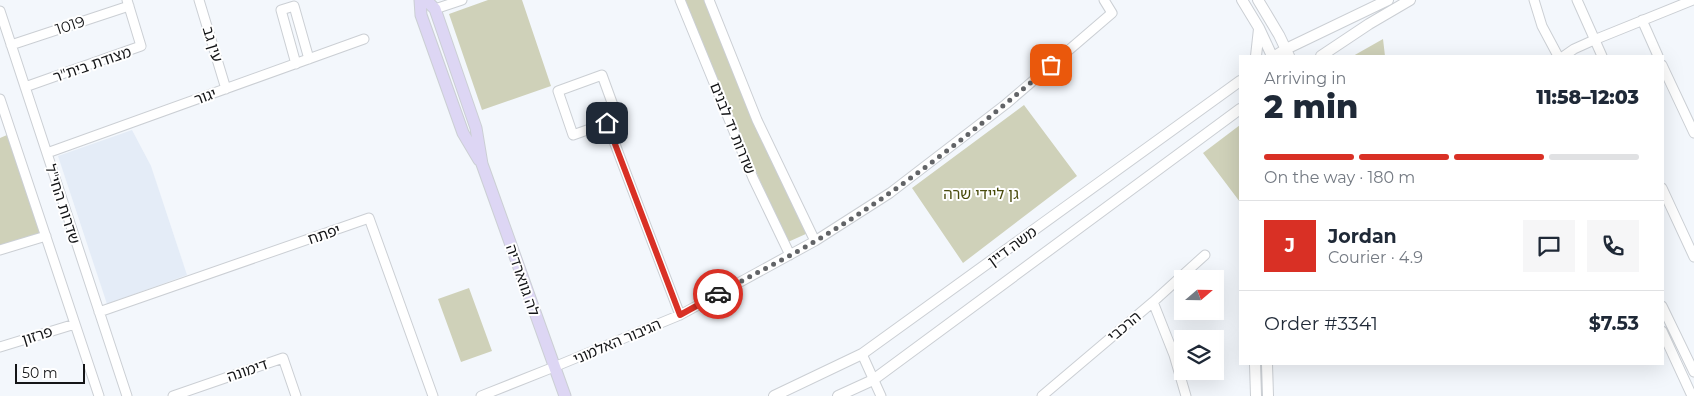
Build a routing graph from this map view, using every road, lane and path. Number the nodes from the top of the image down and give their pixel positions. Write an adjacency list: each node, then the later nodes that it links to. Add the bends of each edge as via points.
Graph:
1 (199, 0): 37 (street, עין גב)
2 (420, 0): 43 (main road, לה גווארדיה, via 421,15 456,116)
3 (426, 0): 17 (main road, לה גווארדיה)
4 (462, 0): 17 (street)
5 (680, 0): 48 (street, שדרות יד לבנים, via 753,178)
6 (709, 0): 46 (street, שדרות יד לבנים, via 757,120)
7 (1104, 0): 46 (street, הגיבור האלמוני, via 1112,13 998,110 890,193)
8 (1242, 0): 20 (street)
9 (1258, 0): 24 (street)
10 (1388, 0): 24 (street)
11 (1410, 0): 27 (street)
12 (1534, 0): 28 (street, via 1542,26)
13 (1577, 0): 22 (street)
14 (1693, 0): 19 (street)
15 (128, 3): 23 (street, 1019); 36 (street, מצודת בית"ר, via 141,46)
16 (287, 3): 32 (street, via 294,6); 33 (street, via 281,10)
17 (435, 10): 43 (main road, לה גווארדיה, via 476,128)
18 (0, 11): 23 (street, שדרות החי"ל)
19 (1642, 20): 22 (street); 31 (street)
20 (1259, 28): 25 (street); 26 (street)
21 (364, 39): 32 (street, יגור)
22 (1594, 40): 29 (street); 30 (street)
23 (11, 45): 36 (street, שדרות החי"ל)
24 (1288, 52)
25 (1256, 55)
26 (1273, 55)
27 (1323, 55)
28 (1557, 55)
29 (1565, 55)
30 (1602, 55)
31 (1658, 55)
32 (309, 59): 33 (street, יגור)
33 (296, 64): 37 (street, יגור)
34 (1664, 69): 41 (street)
35 (1239, 82): 58 (street, משה דיין)
36 (25, 87): 42 (street, שדרות החי"ל)
37 (226, 89): 42 (street, יגור)
38 (0, 100): 45 (street, שדרות החי"ל)
39 (1239, 110): 63 (street, משה דיין)
40 (607, 123): 40 (street, via 618,119 602,75 558,91 573,135); 54 (street)
41 (1694, 133)
42 (47, 153): 53 (street, שדרות החי"ל)
43 (482, 164): 61 (main road, לה גווארדיה)
44 (1664, 192): 50 (street)
45 (46, 236): 47 (street); 55 (street, שדרות החי"ל)
46 (815, 241): 48 (street, הגיבור האלמוני)
47 (0, 250)
48 (790, 255): 54 (street, הגיבור האלמוני)
49 (1205, 255): 51 (street, הרכבי)
50 (1694, 257)
51 (1153, 302): 74 (street, הרכבי); 75 (street)
52 (1664, 310): 62 (street)
53 (99, 312): 65 (street, שדרות החי"ל); 68 (street, יפתח, via 369,218)
54 (680, 315): 61 (street, הגיבור האלמוני)
55 (75, 324): 57 (street, פרזון); 64 (street, שדרות החי"ל)
56 (1664, 335): 78 (street)
57 (0, 347)
58 (862, 354): 63 (street); 71 (street, משה דיין)
59 (1255, 365): 76 (street)
60 (1267, 365): 77 (street)
61 (554, 368): 69 (street, הגיבור האלמוני); 70 (main road, לה גווארדיה)
62 (1694, 372)
63 (873, 380): 72 (street, משה דיין); 73 (street)
64 (99, 396)
65 (127, 396)
66 (173, 396): 67 (street, דימונה, via 283,358)
67 (296, 396)
68 (433, 396)
69 (481, 396)
70 (565, 396)
71 (774, 396)
72 (838, 396)
73 (881, 396)
74 (1042, 396)
75 (1186, 396)
76 (1256, 396)
77 (1268, 396)
78 (1692, 396)

